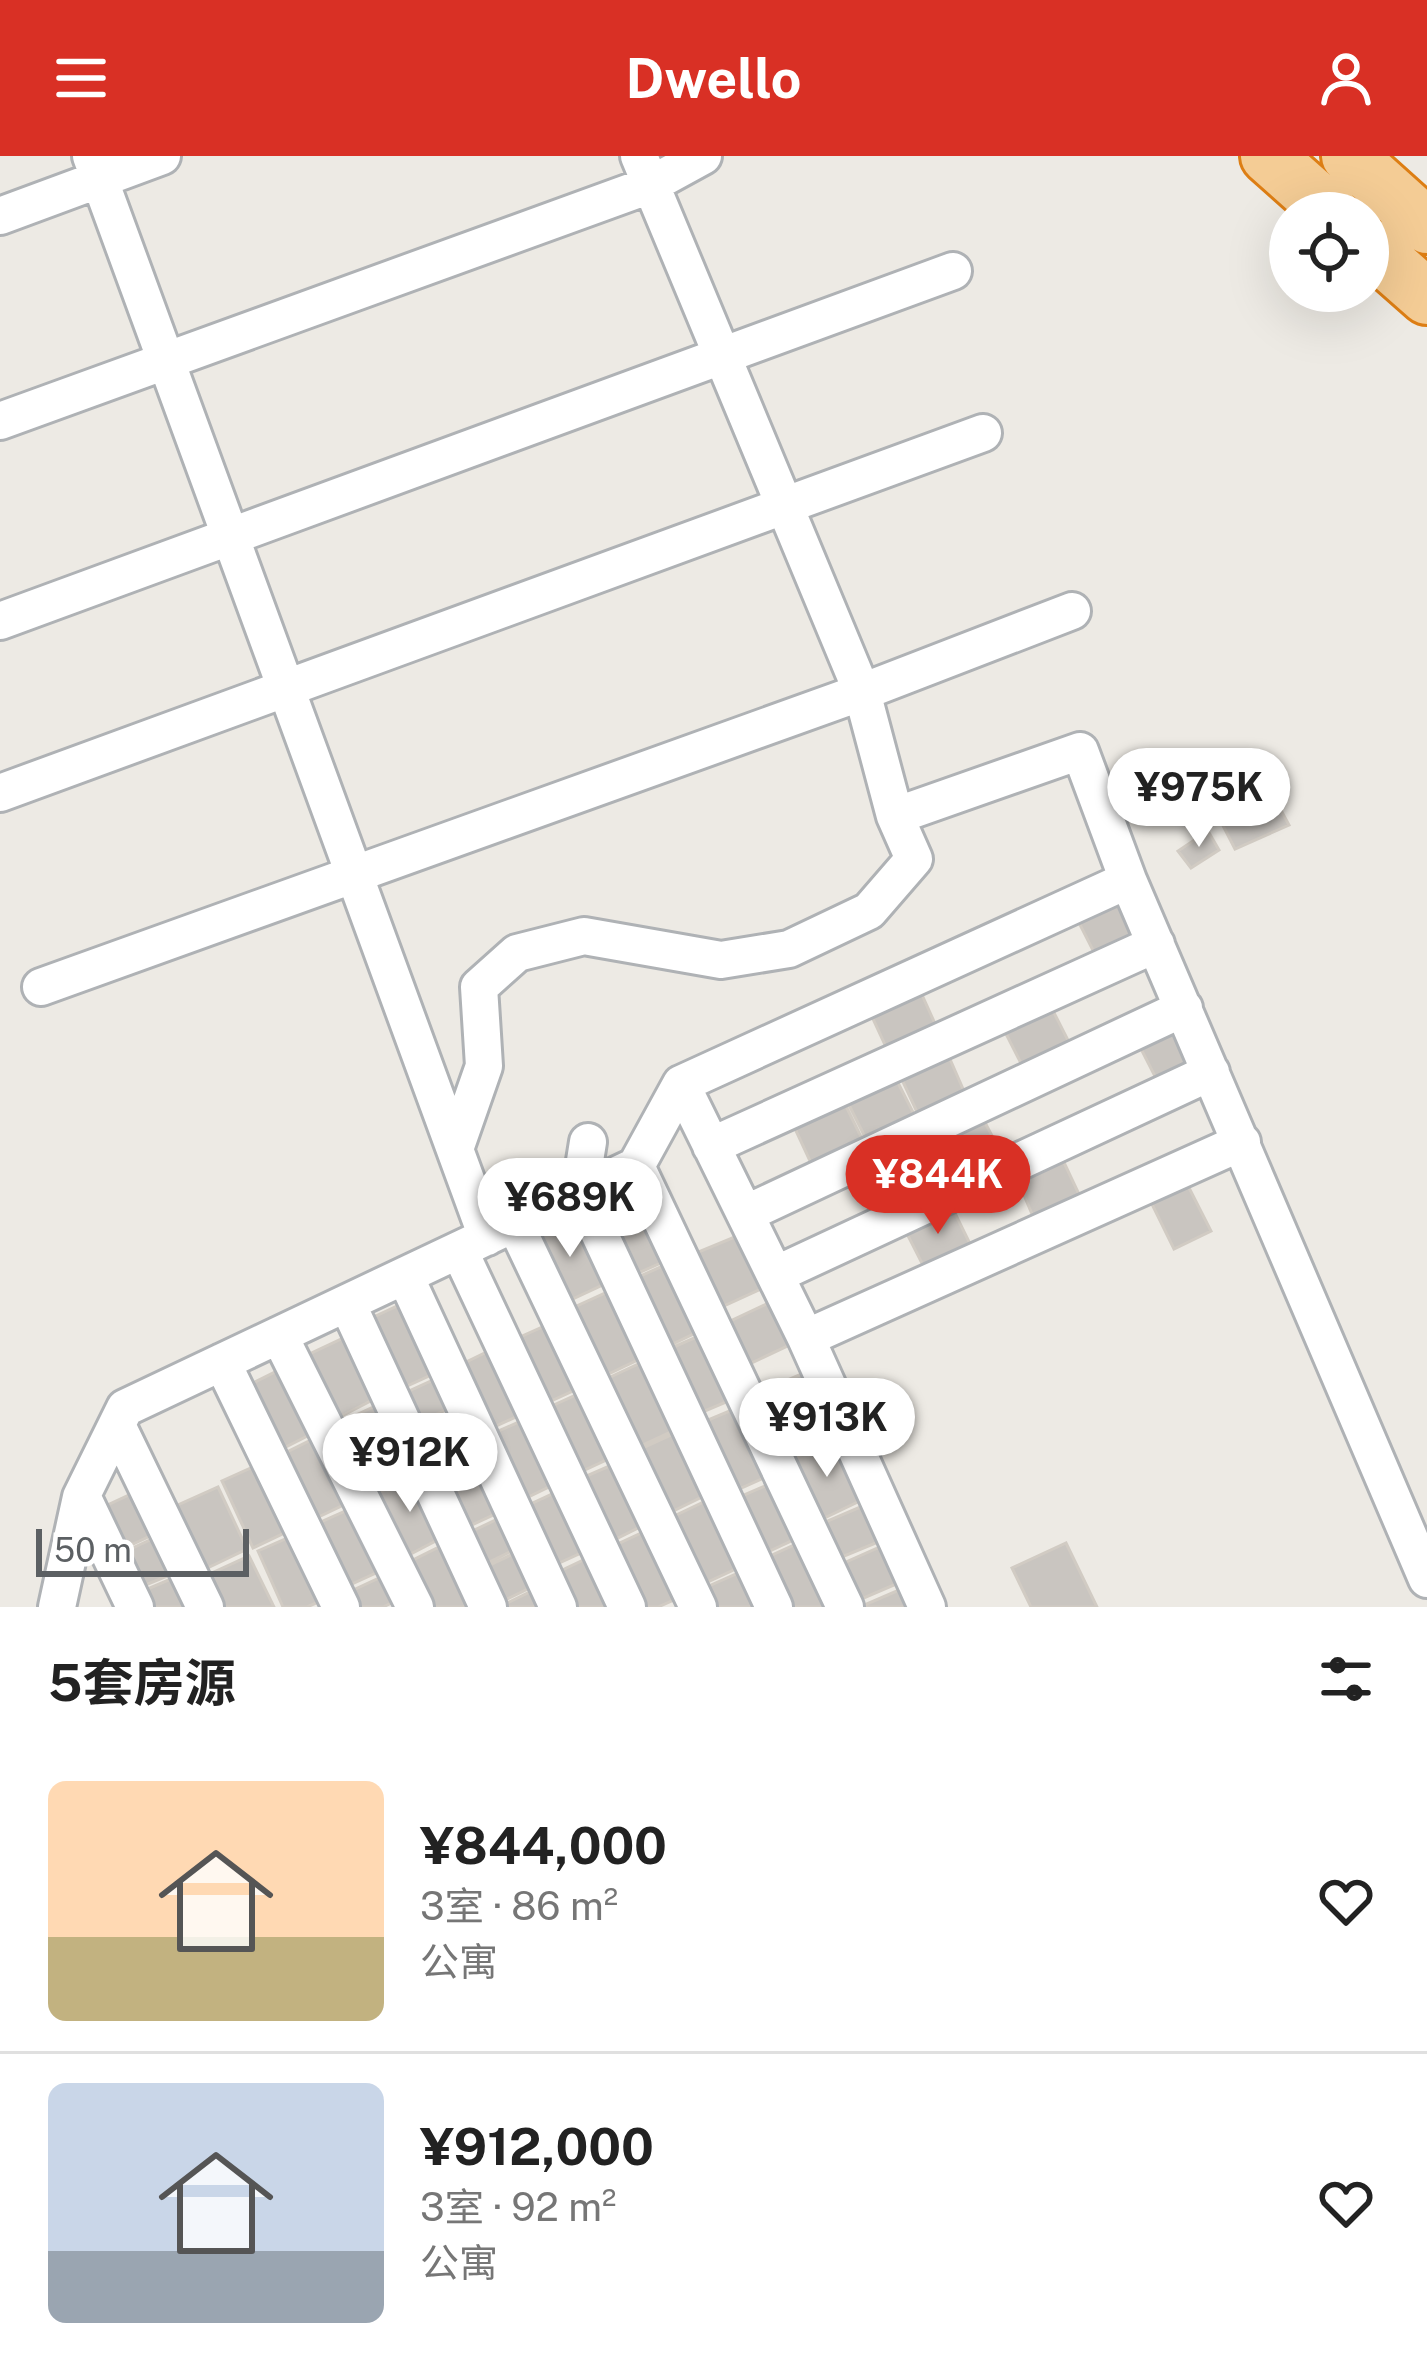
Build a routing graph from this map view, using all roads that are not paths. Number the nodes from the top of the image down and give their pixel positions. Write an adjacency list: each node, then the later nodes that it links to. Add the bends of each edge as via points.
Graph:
1 (162, 156): 5 (street)
2 (703, 156): 6 (street)
3 (1268, 156): 7 (highway)
4 (1349, 156): 9 (highway)
5 (95, 168): 8 (street); 14 (street)
6 (644, 170): 13 (street); 14 (street)
7 (1308, 192)
8 (0, 217)
9 (1427, 226)
10 (1389, 264): 12 (highway)
11 (953, 271): 13 (street)
12 (1427, 297)
13 (721, 356): 17 (street); 18 (street)
14 (166, 360): 15 (street); 18 (street)
15 (0, 421)
16 (983, 433): 17 (street)
17 (783, 504): 21 (street); 22 (street)
18 (230, 536): 20 (street); 21 (street)
19 (1072, 611): 22 (street)
20 (0, 621)
21 (286, 688): 23 (street); 25 (street)
22 (862, 692): 24 (street); 25 (street)
23 (0, 794)
24 (895, 816): 26 (street, via 1080,751); 35 (street, via 914,859 869,911 790,949 721,960 584,936 517,953 479,987 484,1066)
25 (355, 874): 28 (street); 35 (street)
26 (1128, 880): 27 (street); 31 (street)
27 (1156, 944): 29 (street); 34 (street)
28 (41, 987)
29 (1184, 1009): 30 (street); 38 (street)
30 (1211, 1072): 33 (street); 40 (street)
31 (681, 1084): 34 (street); 36 (street)
32 (588, 1142): 37 (street)
33 (1242, 1142): 44 (street); 48 (street)
34 (711, 1146): 38 (street)
35 (455, 1149): 39 (street)
36 (636, 1166): 37 (street); 59 (street)
37 (580, 1192): 39 (street); 58 (street)
38 (745, 1214): 40 (street)
39 (487, 1237): 41 (street); 56 (street); 57 (street)
40 (775, 1275): 44 (street)
41 (405, 1276): 42 (street); 55 (street)
42 (346, 1303): 43 (street); 54 (street)
43 (279, 1335): 45 (street); 53 (street)
44 (806, 1338): 60 (street)
45 (222, 1362): 46 (street, via 125,1408); 52 (street)
46 (117, 1425): 47 (street); 51 (street)
47 (82, 1496): 49 (street); 50 (street)
48 (1427, 1579)
49 (57, 1607)
50 (135, 1607)
51 (205, 1607)
52 (341, 1607)
53 (415, 1607)
54 (488, 1607)
55 (559, 1607)
56 (628, 1607)
57 (698, 1607)
58 (774, 1607)
59 (845, 1607)
60 (927, 1607)

